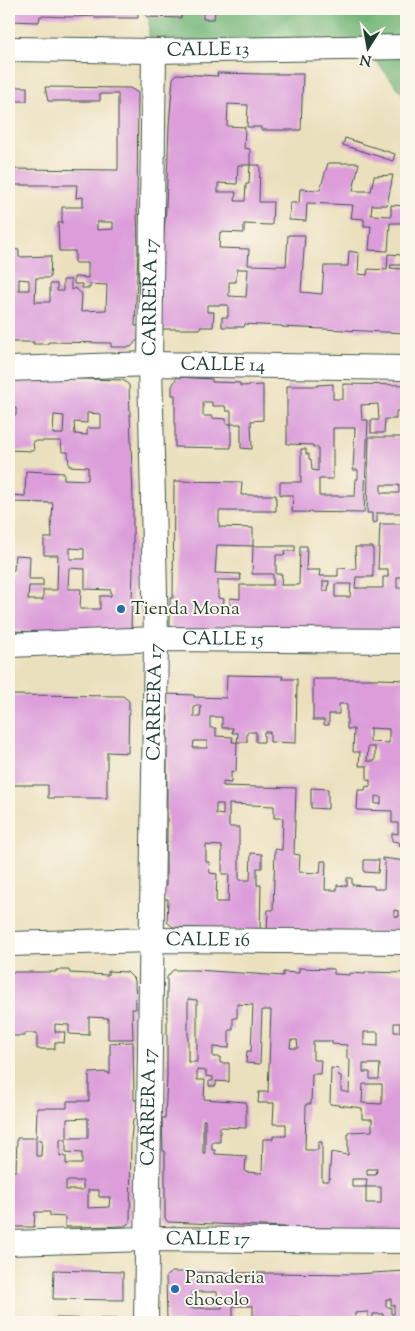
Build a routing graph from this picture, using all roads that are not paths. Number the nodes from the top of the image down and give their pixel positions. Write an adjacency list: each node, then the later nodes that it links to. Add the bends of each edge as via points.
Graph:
1 (406, 47): 3 (street, CALLE 13)
2 (9, 49): 3 (street, CALLE 13)
3 (154, 51): 4 (street, CARRERA 17)
4 (150, 364): 5 (street, CALLE 14); 6 (street, CALLE 14); 7 (street, CARRERA 17)
5 (406, 368)
6 (9, 369)
7 (156, 639): 8 (street, CALLE 15); 9 (street, CALLE 15); 10 (street, CARRERA 17)
8 (406, 641)
9 (9, 645)
10 (151, 940): 11 (street, CALLE 16); 12 (street, CALLE 16); 13 (street, CARRERA 17)
11 (406, 942)
12 (9, 944)
13 (147, 1239): 14 (street, CALLE 17); 15 (street, CALLE 17); 16 (street, CARRERA 17)
14 (406, 1241)
15 (9, 1243)
16 (146, 1322)

